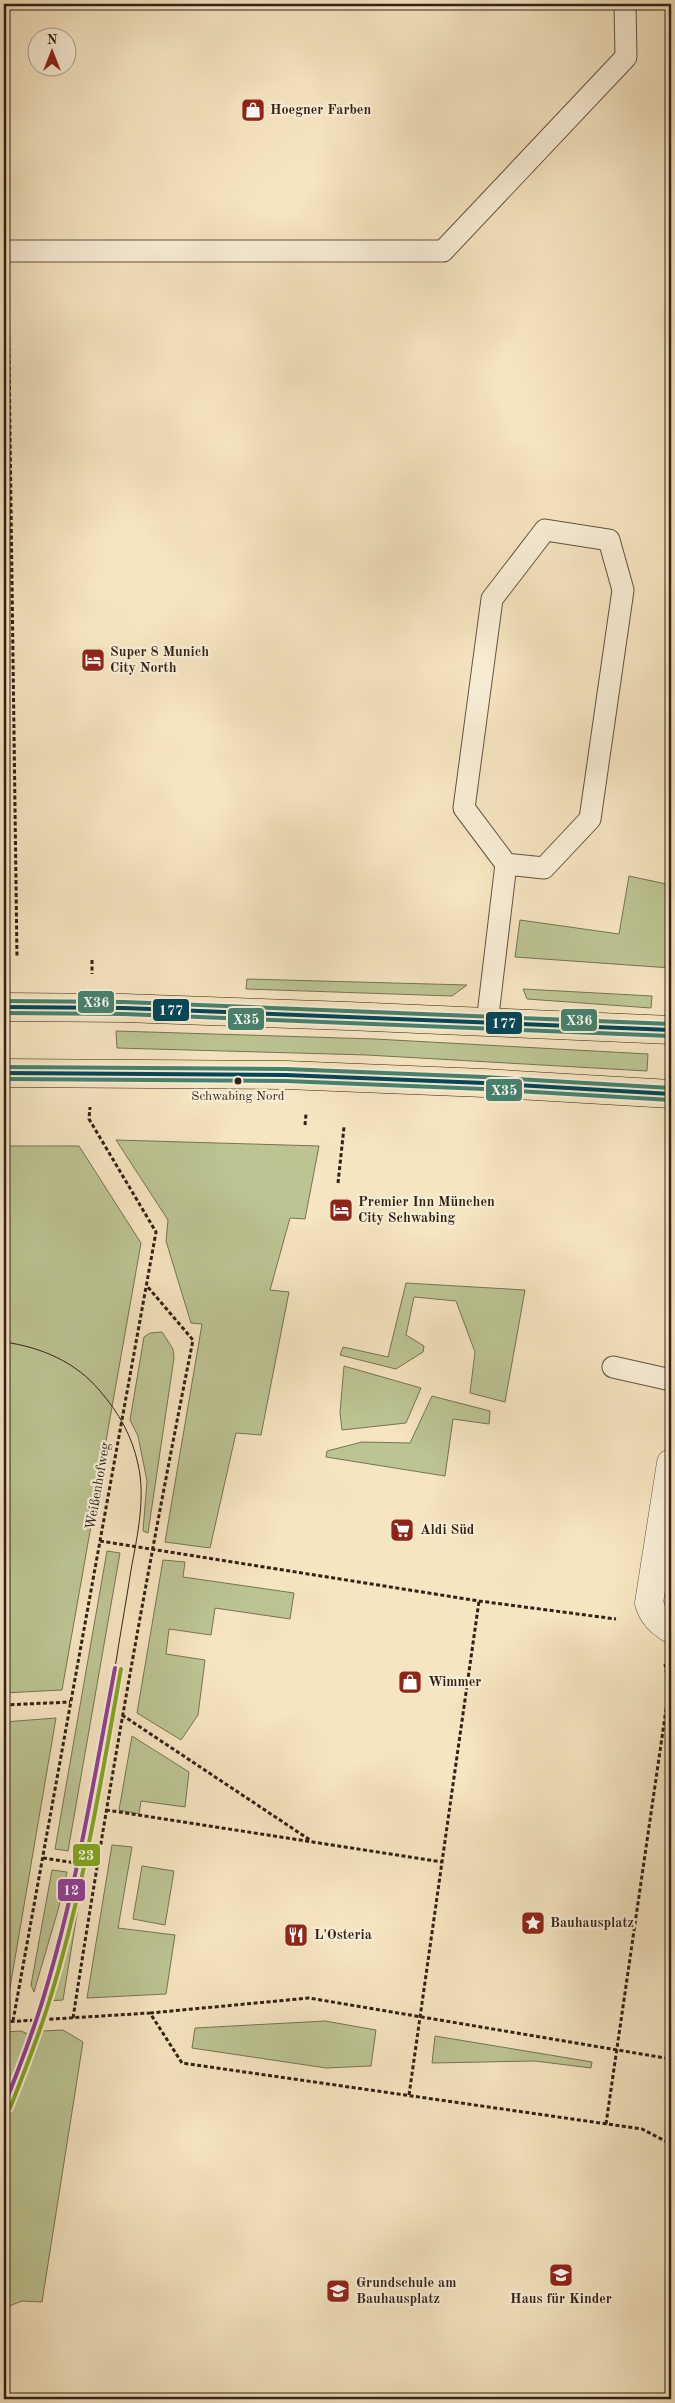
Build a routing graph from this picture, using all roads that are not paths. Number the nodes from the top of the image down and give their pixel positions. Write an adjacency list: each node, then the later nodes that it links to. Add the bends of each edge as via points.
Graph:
1 (624, 4): 2 (lane, via 626,58 443,251)
2 (6, 251)
3 (506, 864): 3 (lane, via 464,808 492,599 545,530 609,540 623,590 590,819 544,868); 5 (lane)
4 (4, 1007): 5 (main road)
5 (487, 1022): 6 (main road)
6 (671, 1030)
7 (4, 1073): 8 (main road, via 286,1075)
8 (671, 1094)
9 (613, 1367): 10 (lane)
10 (671, 1380)
11 (671, 1463): 12 (street, via 649,1603 653,1614)
12 (666, 1625)

